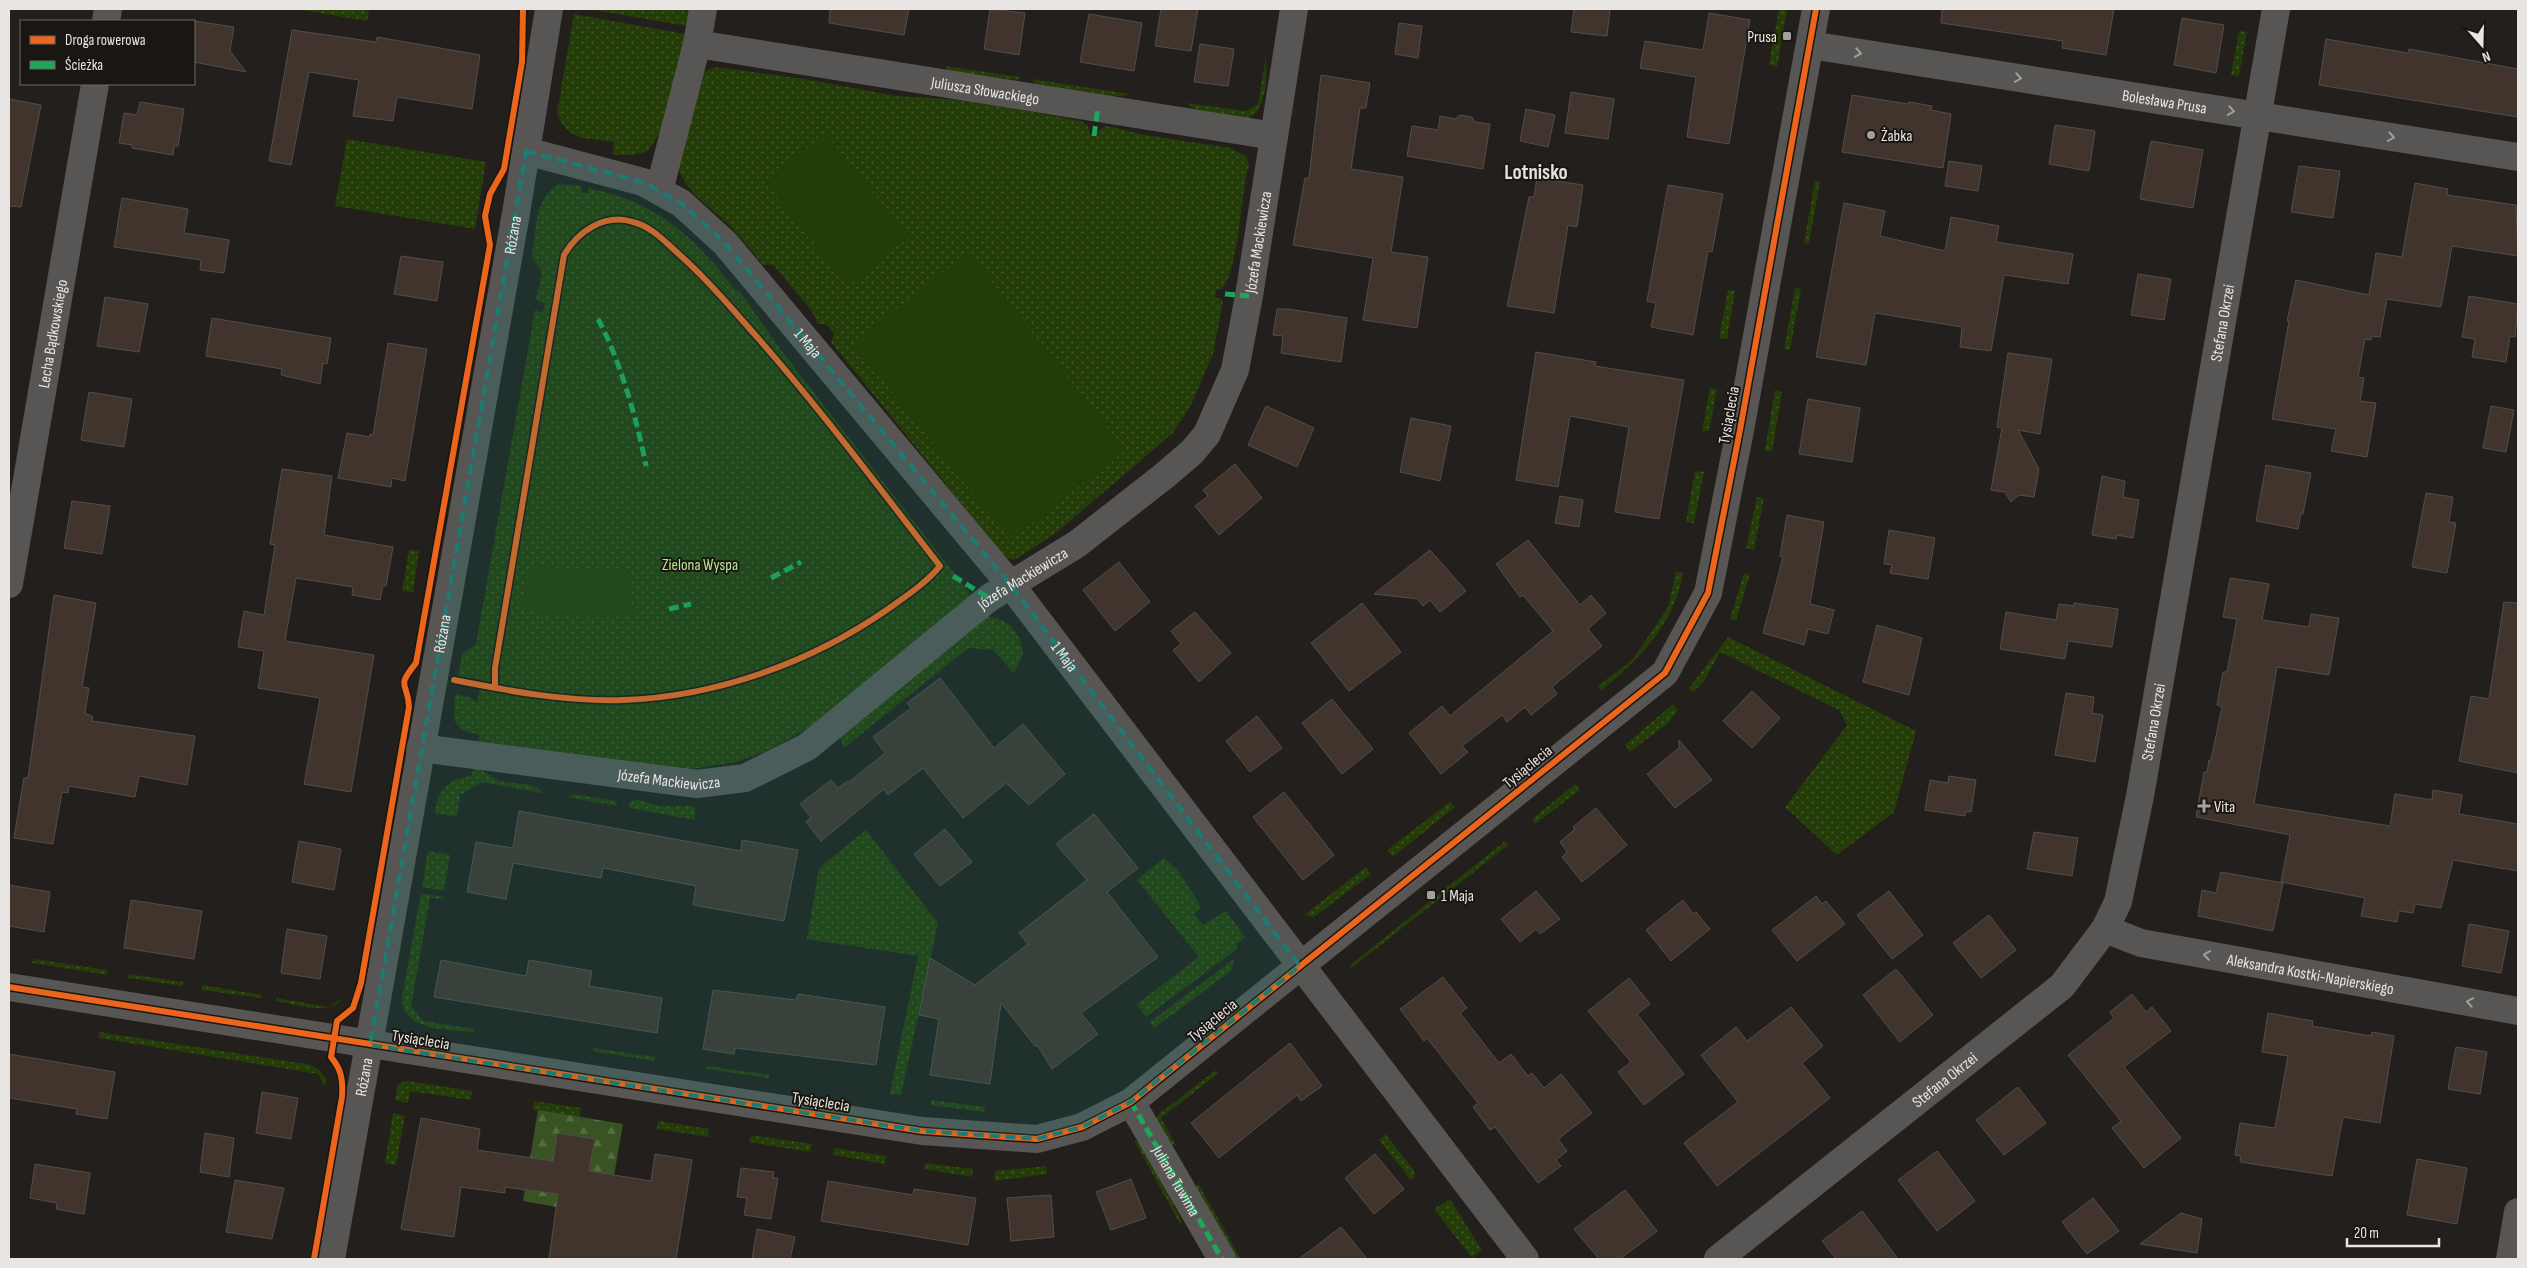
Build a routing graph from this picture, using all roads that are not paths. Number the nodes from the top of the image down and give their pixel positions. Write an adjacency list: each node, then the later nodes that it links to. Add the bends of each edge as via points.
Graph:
1 (702, 9): 6 (street)
2 (1294, 9): 10 (street, Józefa Mackiewicza)
3 (1816, 9): 7 (street, Tysiąclecia)
4 (2276, 9): 9 (street, Stefana Okrzei)
5 (543, 10): 11 (street, Różana)
6 (697, 44): 10 (street, Juliusza Słowackiego); 13 (street)
7 (1810, 45): 9 (street, Bolesława Prusa, one-way to 9); 19 (street, Tysiąclecia, via 1708,593 1665,673)
8 (95, 85): 14 (street, Lecha Bądkowskiego)
9 (2258, 115): 12 (street, Bolesława Prusa, one-way to 12); 18 (street, Stefana Okrzei, via 2138,808 2118,902)
10 (1274, 136): 16 (street, Józefa Mackiewicza, via 1235,370 1207,434 1164,476 1076,544)
11 (526, 150): 13 (street, 1 Maja, via 643,182); 17 (street, Różana)
12 (2518, 157)
13 (659, 191): 16 (street, 1 Maja, via 681,203 725,243)
14 (20, 452): 15 (street, Lecha Bądkowskiego)
15 (9, 584)
16 (1010, 584): 17 (street, Józefa Mackiewicza, via 988,598 807,746 745,778 697,784); 19 (street, 1 Maja)
17 (420, 748): 22 (street, Różana)
18 (2105, 929): 21 (street, Aleksandra Kostki-Napierskiego, one-way to 18, via 2141,943); 28 (street, Stefana Okrzei, via 2062,986)
19 (1300, 966): 23 (street, Tysiąclecia); 27 (street, 1 Maja)
20 (9, 987): 22 (street, Tysiąclecia)
21 (2518, 1011)
22 (370, 1045): 23 (street, Tysiąclecia, via 932,1132 1036,1139 1082,1127); 25 (street, Różana)
23 (1131, 1102): 26 (street, Juliana Tuwima)
24 (2518, 1212): 29 (street)
25 (331, 1259)
26 (1222, 1259)
27 (1525, 1259)
28 (1718, 1259)
29 (2510, 1259)

